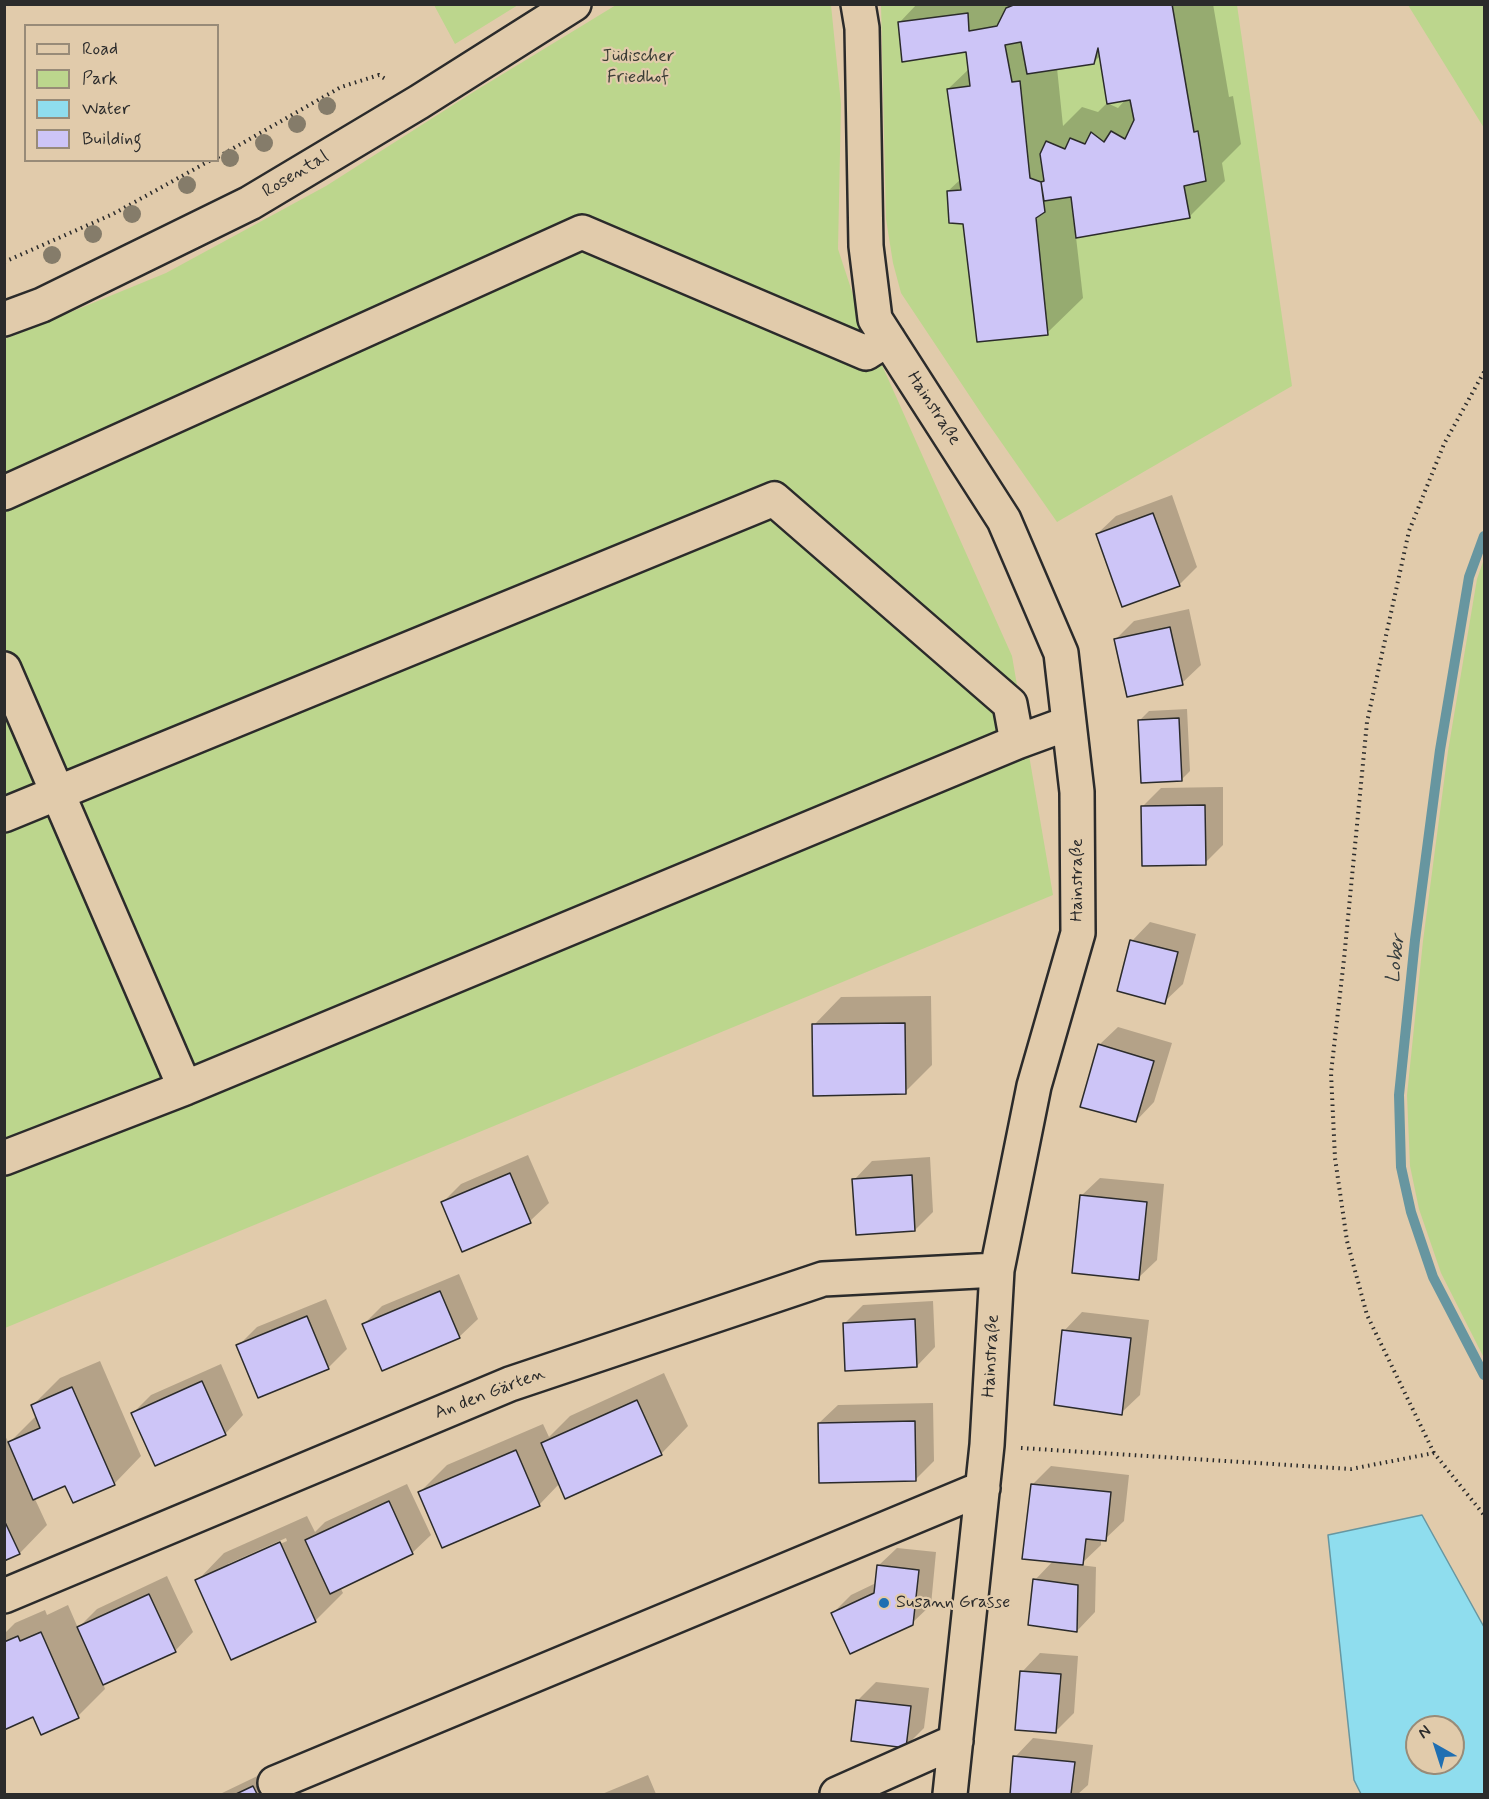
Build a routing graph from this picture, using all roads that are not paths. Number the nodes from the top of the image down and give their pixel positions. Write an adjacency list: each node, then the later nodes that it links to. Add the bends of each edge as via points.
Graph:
1 (574, 4): 3 (street, Rosental, via 250,203)
2 (858, 4): 4 (street, Hainstraße, via 862,28 867,246 875,319)
3 (4, 319)
4 (888, 339): 5 (street, via 866,353 582,232); 7 (street, Hainstraße, via 1004,520 1061,653)
5 (4, 493)
6 (4, 669): 9 (street)
7 (1069, 723): 8 (street); 13 (street, Hainstraße, via 1077,792 1078,933 1034,1086)
8 (1017, 742): 9 (street, via 1010,704 774,499); 11 (street)
9 (58, 794): 10 (street); 11 (street)
10 (4, 815)
11 (185, 1088): 12 (street)
12 (4, 1158)
13 (997, 1270): 14 (street, Hainstraße); 15 (street, An den Gärten, via 823,1279 510,1384)
14 (983, 1488): 16 (street, Hainstraße); 17 (street)
15 (4, 1596)
16 (956, 1741): 18 (street); 19 (street, Hainstraße)
17 (275, 1783)
18 (837, 1794)
19 (950, 1794)

